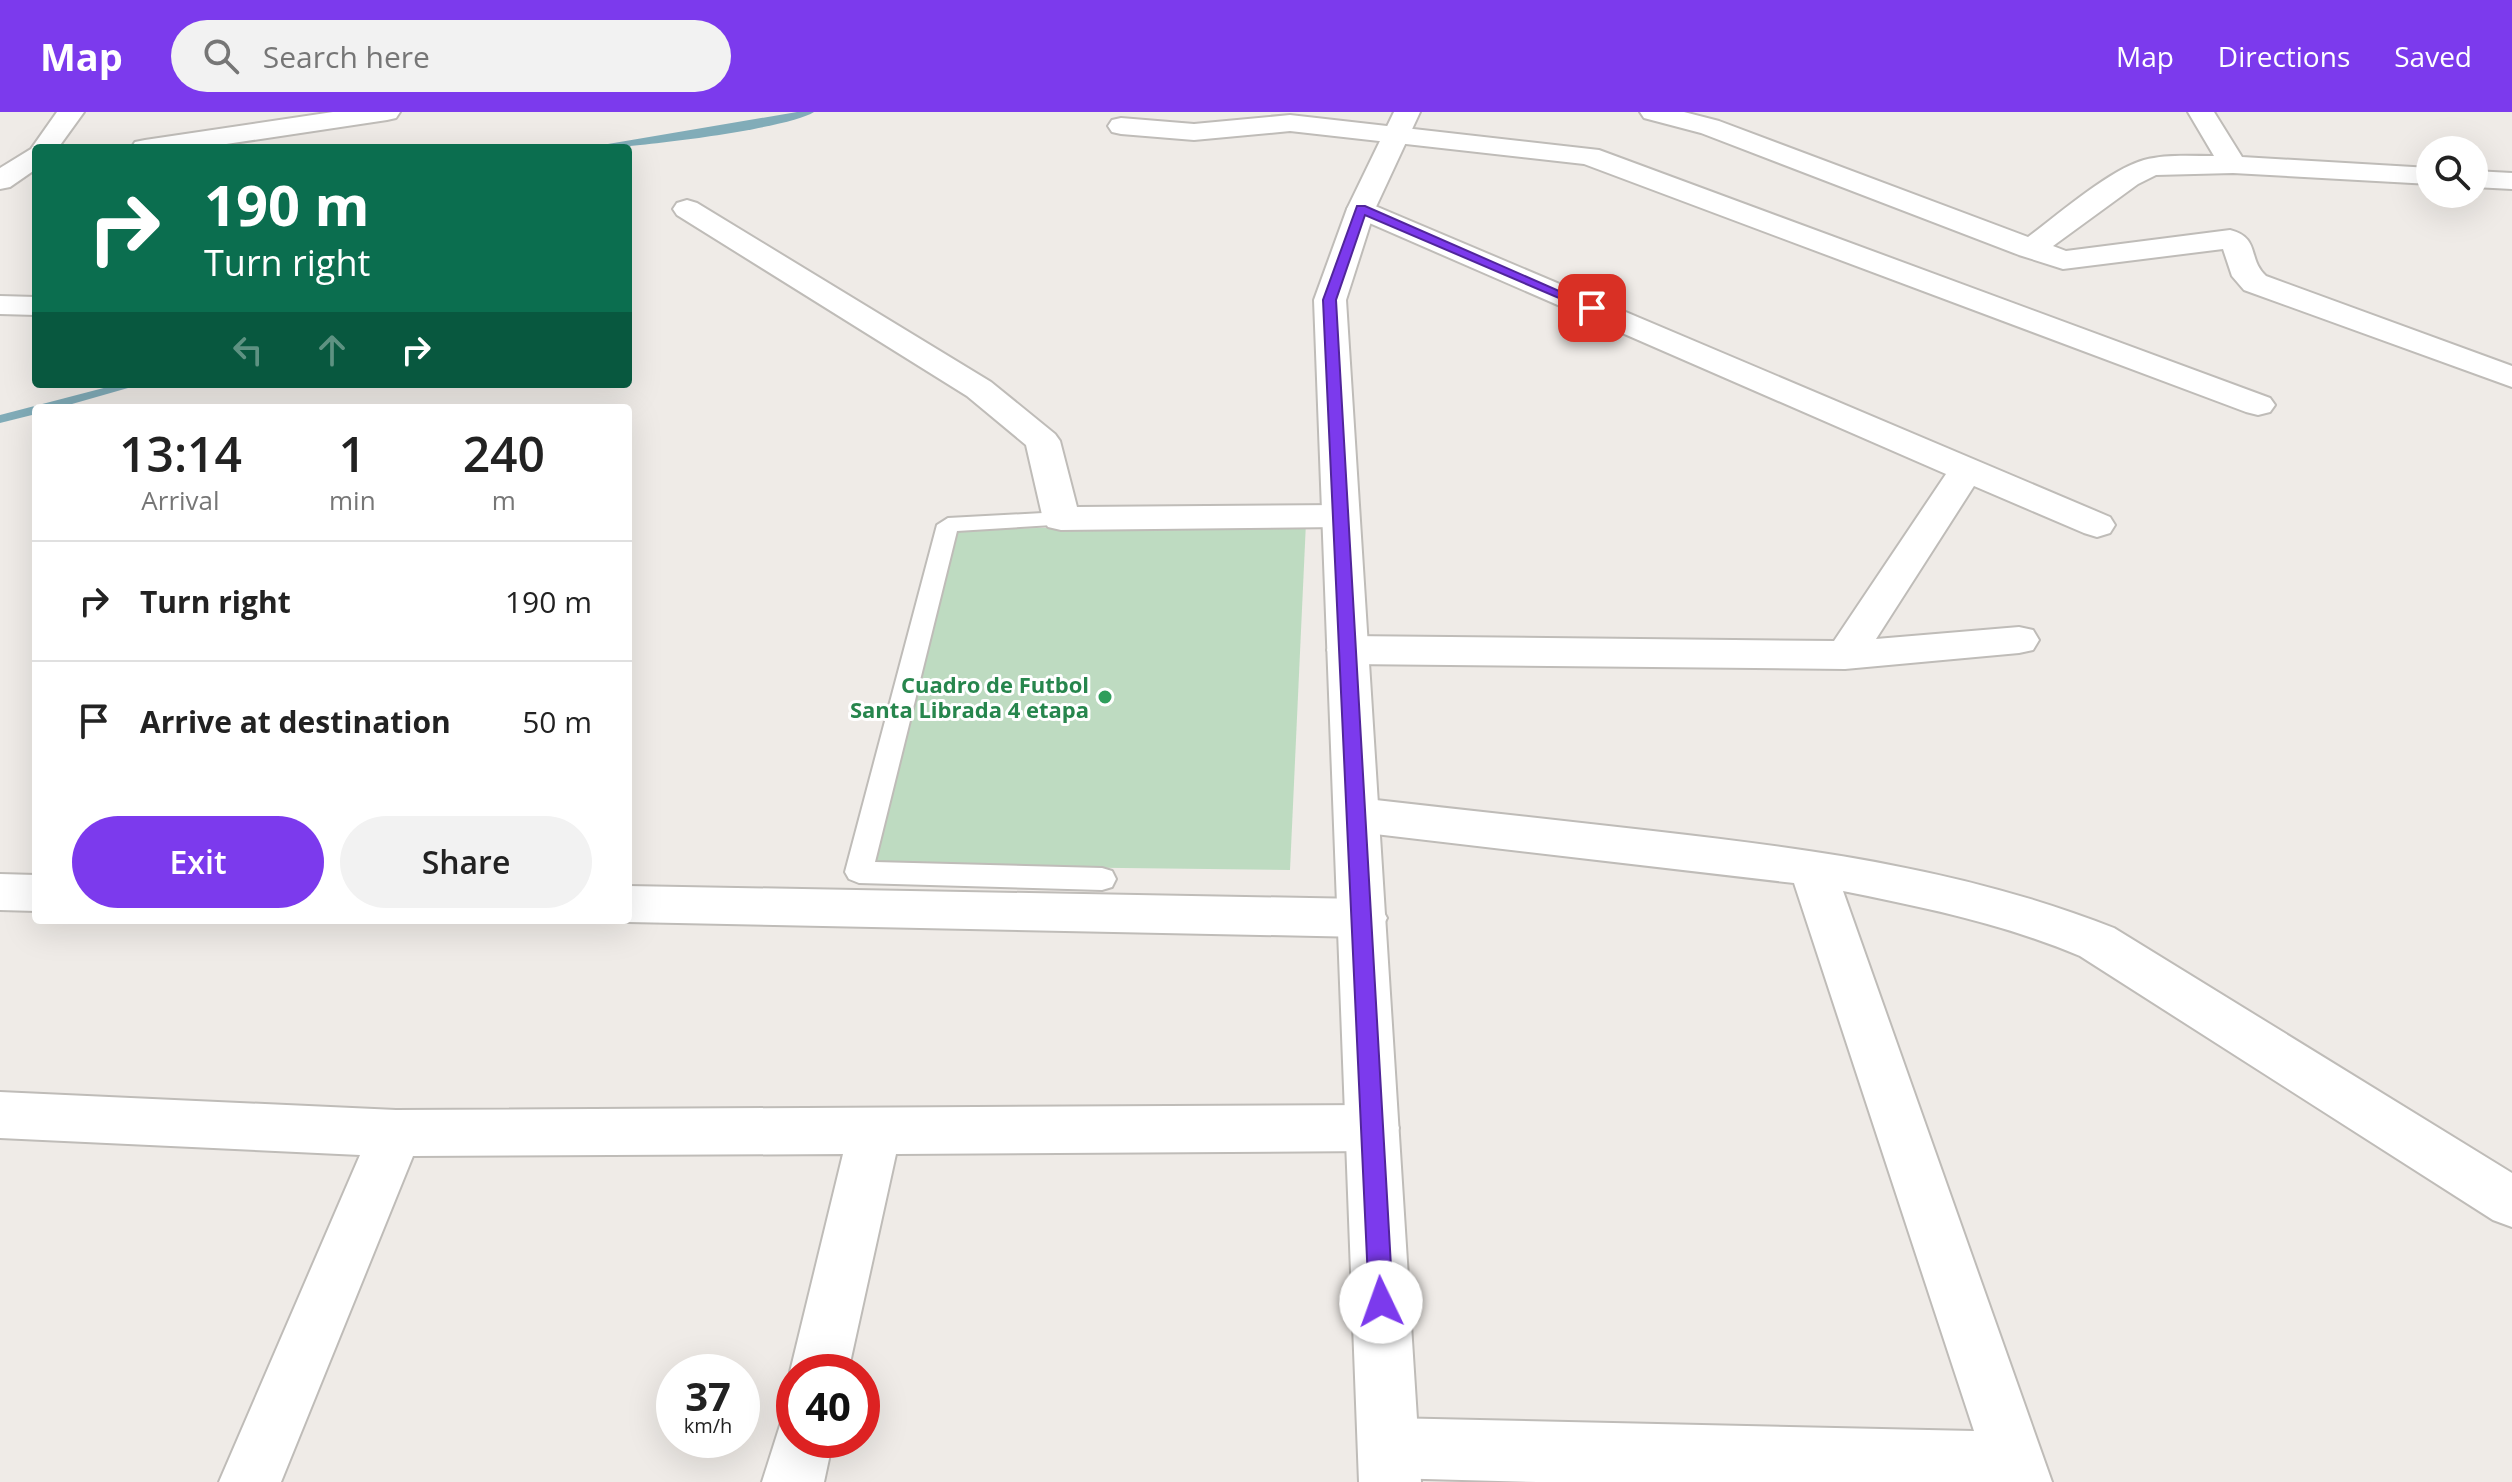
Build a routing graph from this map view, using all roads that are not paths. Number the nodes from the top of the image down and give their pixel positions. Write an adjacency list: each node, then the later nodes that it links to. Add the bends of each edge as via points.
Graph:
1 (71, 112): 7 (street)
2 (387, 112): 8 (street)
3 (1653, 112): 17 (street, via 1710,127)
4 (2201, 112): 10 (street)
5 (1402, 122): 6 (street, via 1290,123 1194,132); 16 (street); 21 (street, via 1589,156)
6 (1121, 126)
7 (46, 144)
8 (172, 144)
9 (32, 160): 13 (street)
10 (2233, 165): 11 (street); 17 (street, via 2150,167)
11 (2416, 175)
12 (2488, 180): 14 (street)
13 (0, 181)
14 (2512, 181)
15 (687, 209): 24 (street, via 979,389 1043,441)
16 (1361, 209): 22 (street); 23 (street, via 1330,300)
17 (2030, 249): 20 (street, via 2070,260 2230,239 2255,283)
18 (0, 305): 19 (street)
19 (32, 306)
20 (2512, 377)
21 (2258, 405)
22 (1968, 468): 25 (street); 28 (street)
23 (1341, 516): 24 (street); 27 (street)
24 (1061, 519): 31 (lane, via 948,525 859,872)
25 (2097, 525)
26 (2019, 640): 28 (street)
27 (1347, 650): 28 (street); 29 (street)
28 (1845, 655)
29 (1358, 815): 30 (street); 35 (street)
30 (1812, 867): 40 (street, via 1975,900 2097,942); 44 (street)
31 (1102, 879)
32 (0, 892): 33 (street)
33 (32, 893)
34 (632, 904): 35 (street)
35 (1363, 918): 37 (street)
36 (0, 1115): 39 (street)
37 (1373, 1128): 38 (street); 43 (street)
38 (875, 1130): 39 (street); 41 (street)
39 (396, 1133): 45 (street)
40 (2512, 1202)
41 (823, 1354)
42 (799, 1458): 46 (street)
43 (1389, 1465): 44 (street)
44 (2018, 1473)
45 (250, 1482)
46 (793, 1482)

